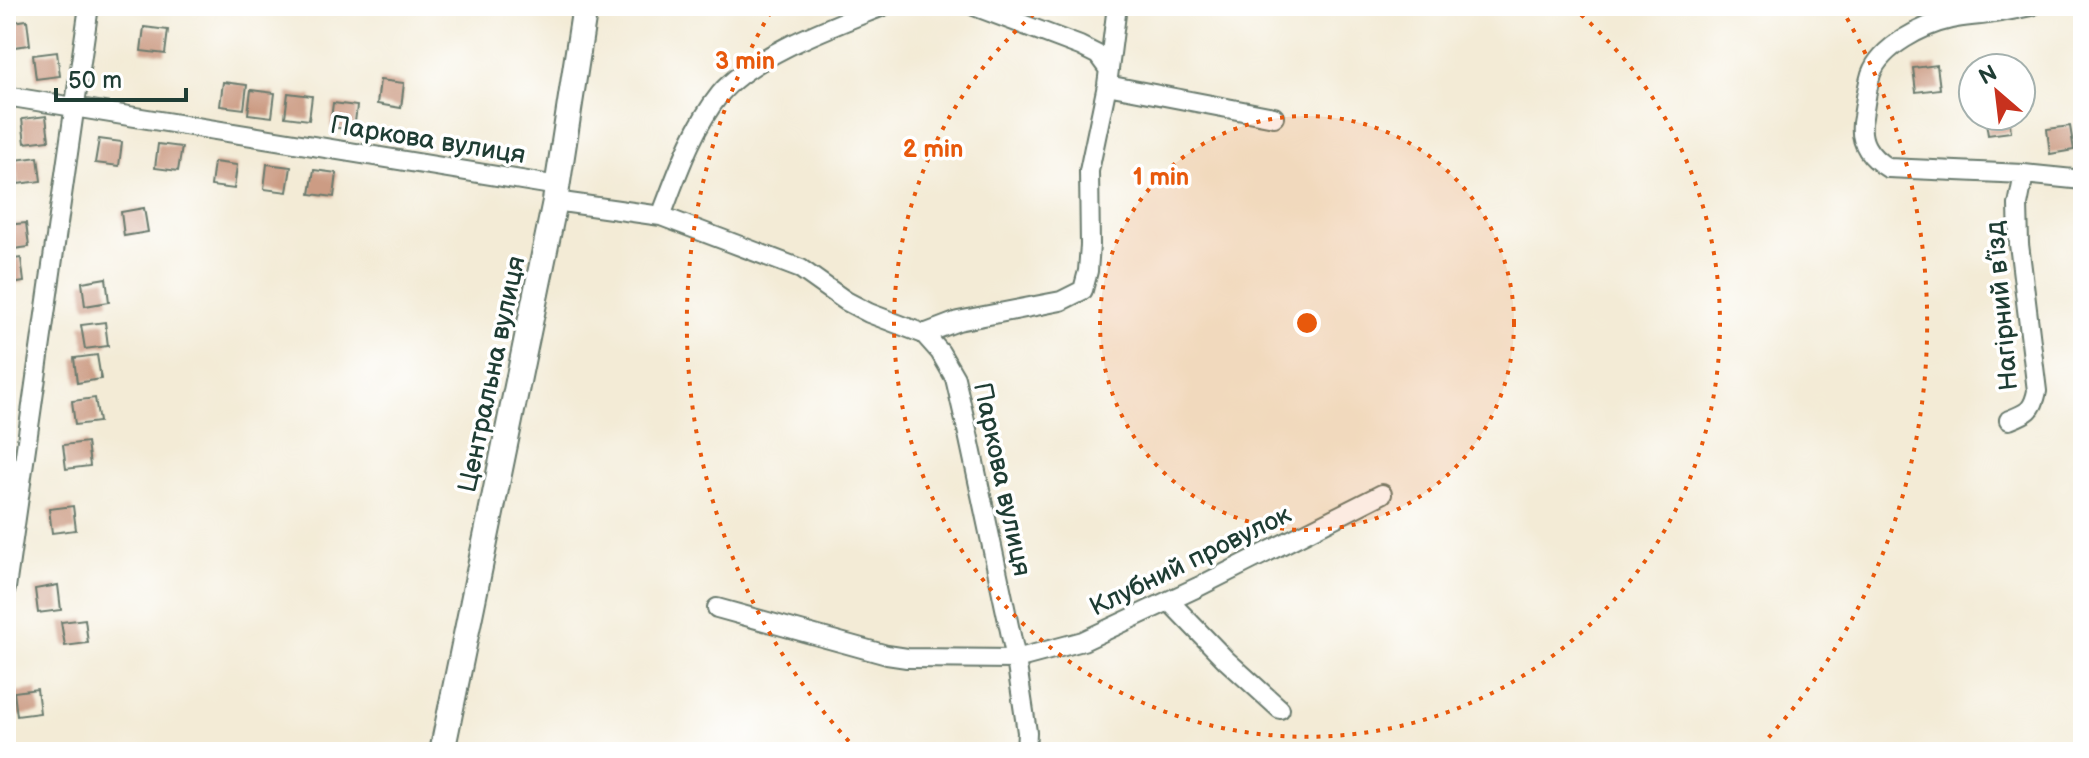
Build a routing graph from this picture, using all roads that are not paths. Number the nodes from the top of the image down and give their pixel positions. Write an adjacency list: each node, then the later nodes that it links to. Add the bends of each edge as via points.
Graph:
1 (89, 6): 9 (street)
2 (585, 6): 13 (street, Центральна вулиця)
3 (883, 6): 14 (street, via 756,64 722,92 703,120)
4 (974, 6): 7 (street, via 1098,55)
5 (1117, 6): 7 (street)
6 (2031, 6): 11 (street, via 1950,19 1902,40 1879,58 1871,74 1861,127 1871,155 1888,168)
7 (1108, 78): 10 (street); 15 (street, via 1089,171 1090,245 1083,290 1061,301 958,321)
8 (6, 96): 9 (street, Паркова вулиця)
9 (74, 108): 13 (street, Паркова вулиця); 18 (street)
10 (1274, 117)
11 (2024, 174): 12 (street); 16 (street, Нагірний в’їзд, via 2019,244 2037,391 2027,413)
12 (2083, 180)
13 (556, 193): 14 (street, Паркова вулиця); 23 (street, Центральна вулиця)
14 (661, 216): 15 (street, Паркова вулиця, via 801,269 846,301)
15 (924, 334): 21 (street, Паркова вулиця, via 955,378)
16 (2009, 420)
17 (1382, 494): 19 (street, Клубний провулок)
18 (6, 588)
19 (1169, 601): 21 (street, Клубний провулок, via 1083,641); 22 (street)
20 (717, 608): 21 (street, Клубний провулок, via 887,655)
21 (1016, 659): 24 (street, Паркова вулиця)
22 (1280, 709)
23 (442, 752)
24 (1026, 752)

